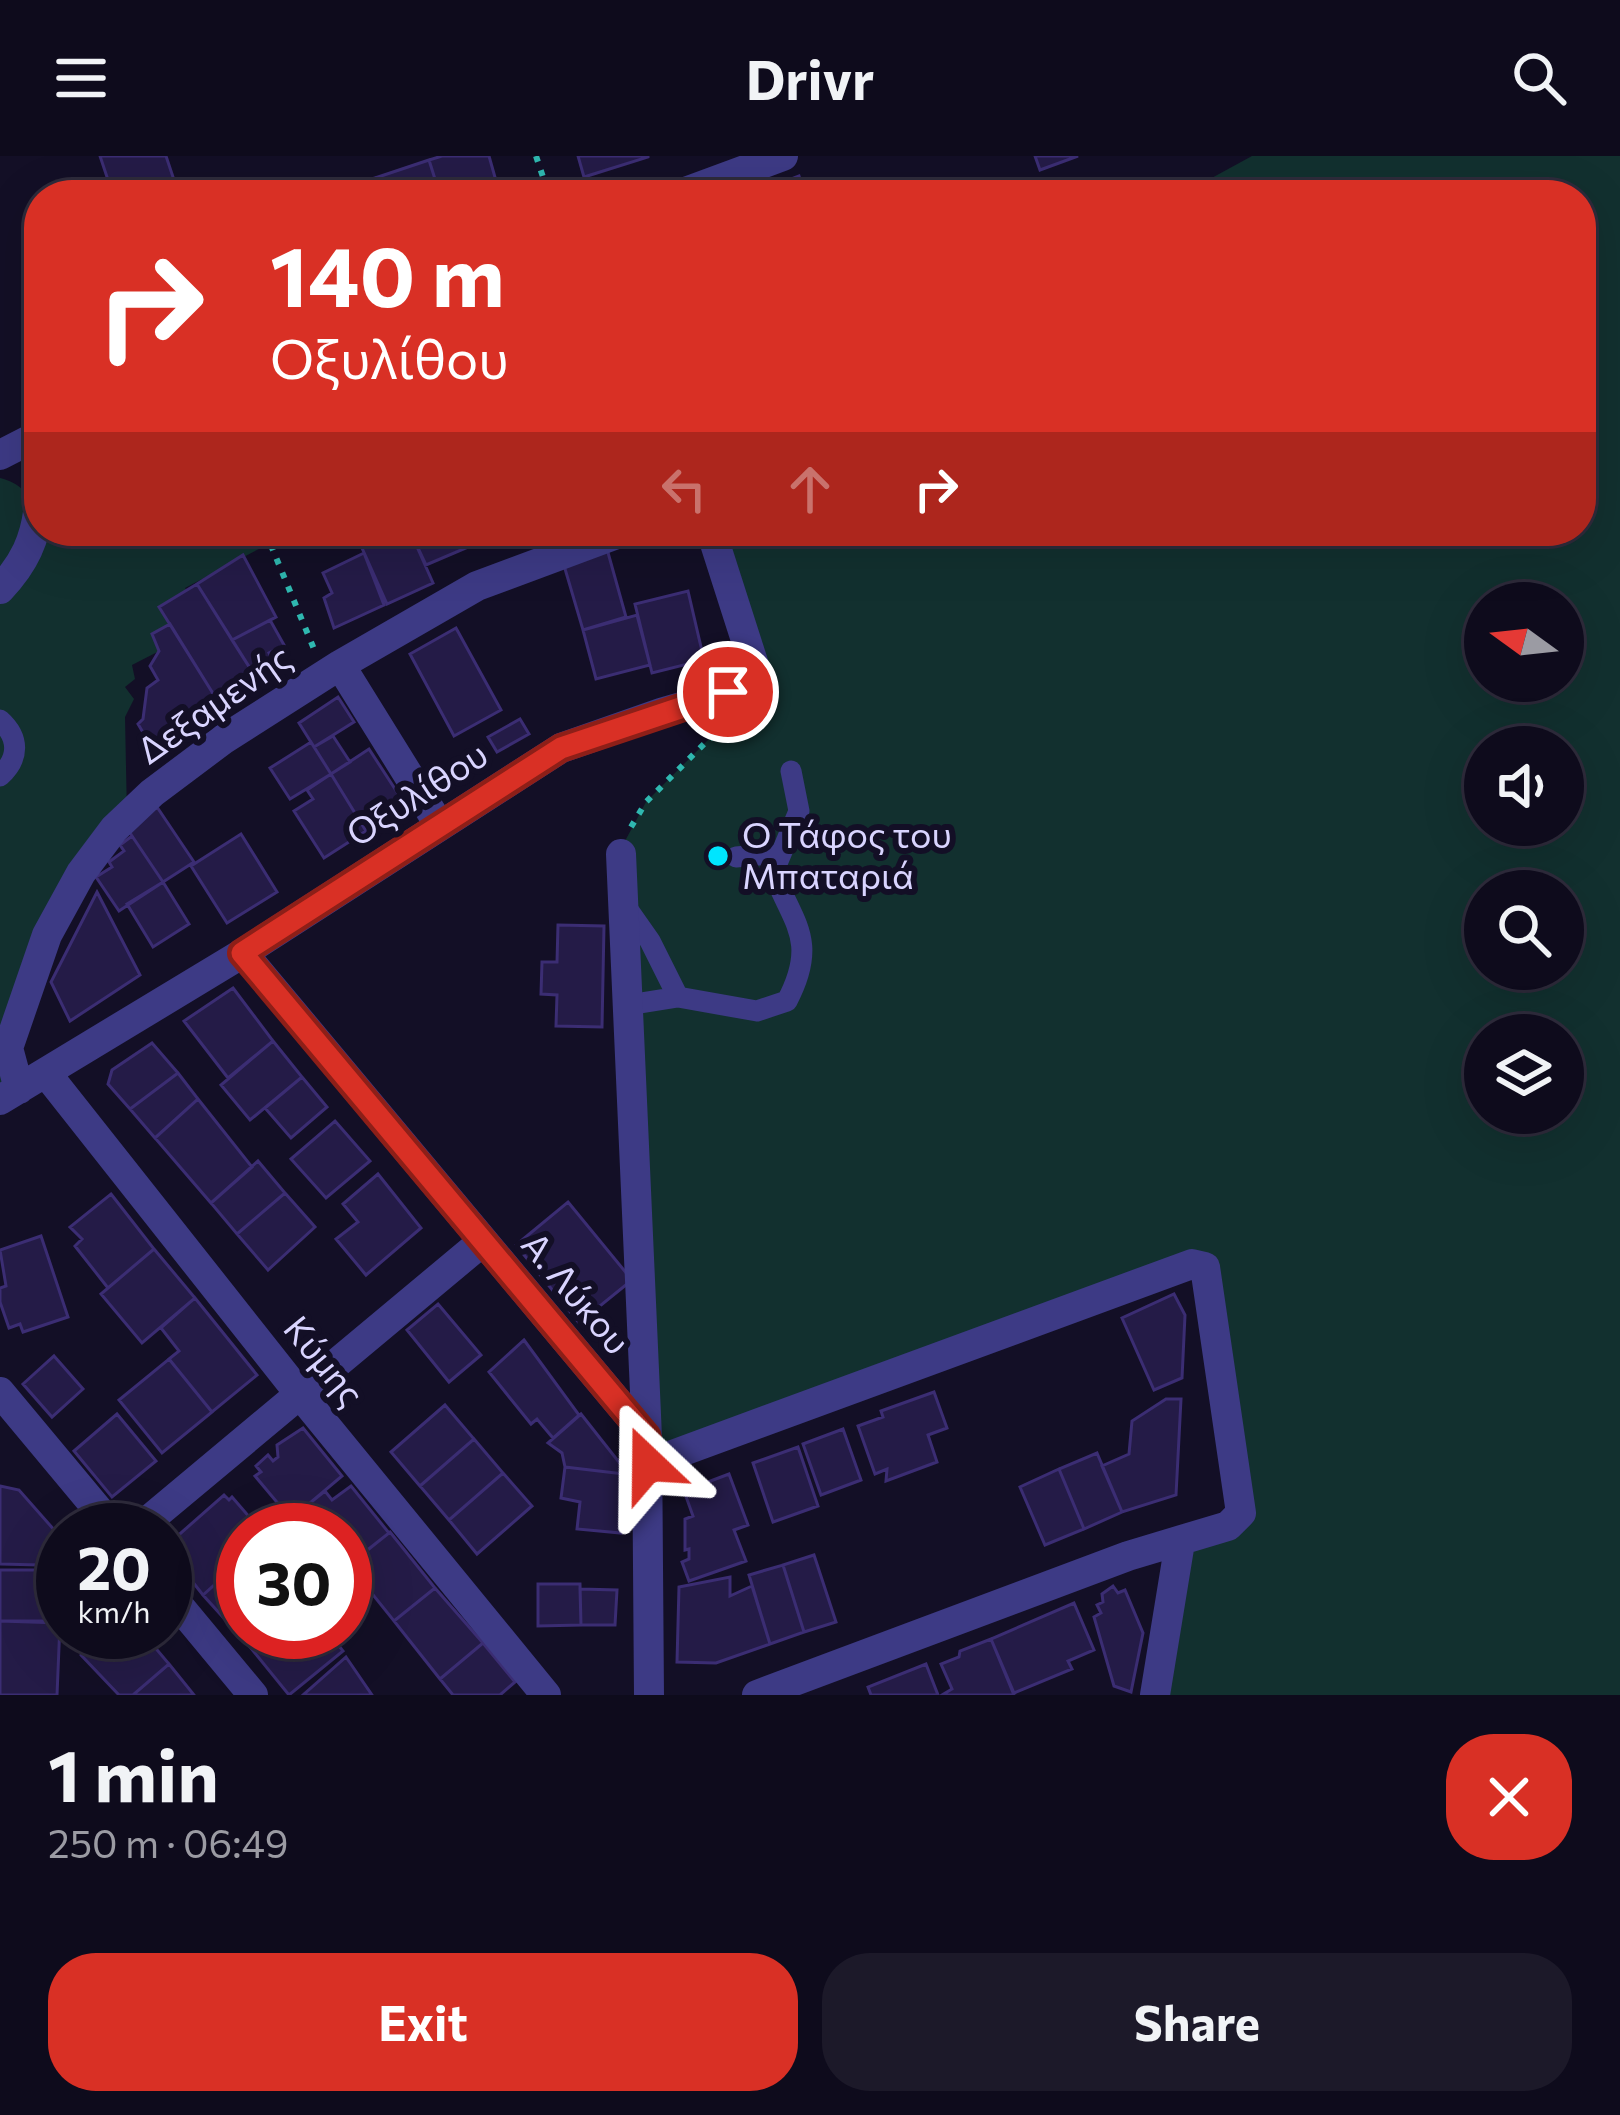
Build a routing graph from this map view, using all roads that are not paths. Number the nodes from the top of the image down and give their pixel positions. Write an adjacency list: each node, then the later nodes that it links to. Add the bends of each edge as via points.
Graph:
1 (783, 156): 2 (street)
2 (718, 180)
3 (29, 546): 6 (street)
4 (585, 546): 7 (street, Δεξαμενής, via 477,586)
5 (716, 546): 11 (street, Οξυλίθου, via 760,684 561,748)
6 (0, 589)
7 (332, 670): 11 (street); 20 (street, Δεξαμενής, via 224,739 114,829 47,935 8,1048)
8 (0, 720): 10 (street, via 16,749)
9 (791, 771): 14 (street, via 799,811)
10 (0, 776)
11 (440, 826): 16 (street, Οξυλίθου)
12 (621, 854): 15 (street)
13 (736, 857): 14 (street, via 769,854)
14 (773, 874): 17 (street, via 802,947 801,974 787,1001 757,1011)
15 (623, 903): 17 (street); 18 (street)
16 (242, 953): 19 (street, Οξυλίθου); 21 (street, Α. Λύκου)
17 (678, 997): 18 (street)
18 (628, 1005): 24 (street)
19 (46, 1072): 20 (street, Οξυλίθου); 23 (street, Κύμης)
20 (10, 1095)
21 (482, 1242): 23 (street); 24 (street, Α. Λύκου)
22 (0, 1392): 25 (street)
23 (299, 1393): 26 (street); 30 (street, Κύμης)
24 (647, 1450): 27 (street, via 1192,1264 1205,1267 1241,1514); 31 (street)
25 (93, 1503)
26 (169, 1503)
27 (1180, 1542): 32 (street); 33 (street)
28 (192, 1622): 29 (street)
29 (253, 1695)
30 (546, 1695)
31 (649, 1695)
32 (757, 1695)
33 (1155, 1695)

